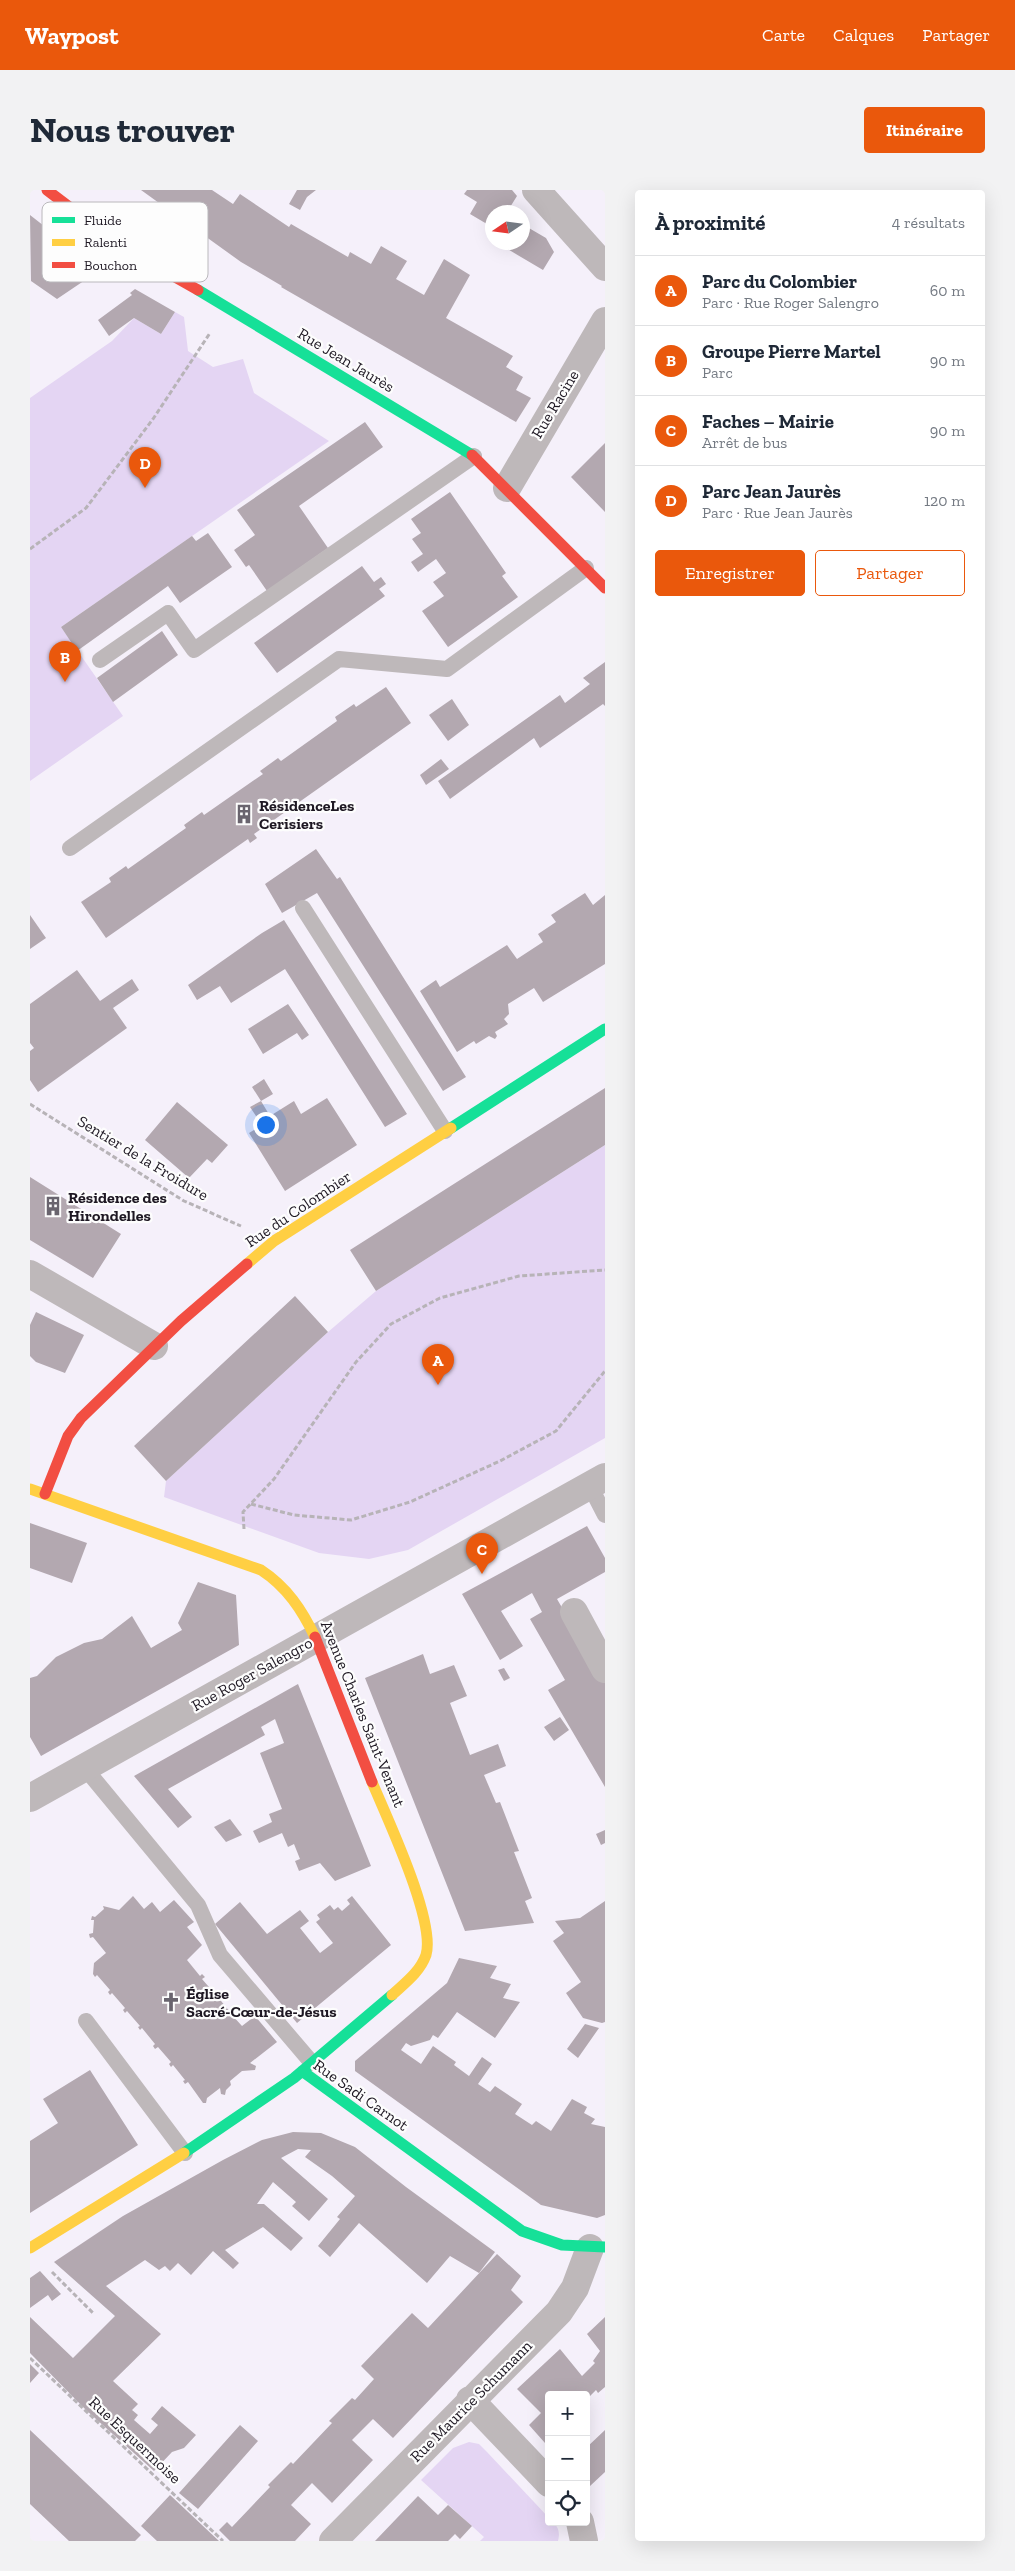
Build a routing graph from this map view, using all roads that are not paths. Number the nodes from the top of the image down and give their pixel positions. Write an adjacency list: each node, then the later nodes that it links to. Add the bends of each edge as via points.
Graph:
1 (47, 190): 3 (street, Rue Jean Jaurès)
2 (536, 190): 4 (street)
3 (63, 202)
4 (605, 267)
5 (183, 282): 7 (street, Rue Jean Jaurès)
6 (605, 321): 8 (street, Rue Racine)
7 (474, 456): 8 (street, Rue Jean Jaurès); 11 (lane, via 194,650 168,613)
8 (507, 488): 9 (street, Rue Jean Jaurès)
9 (586, 568): 10 (street, Rue Jean Jaurès); 12 (lane, via 447,669 339,660)
10 (605, 588)
11 (100, 660)
12 (70, 848)
13 (303, 908): 15 (lane)
14 (605, 1029): 15 (street, Rue du Colombier)
15 (445, 1131): 17 (street, Rue du Colombier, via 274,1241)
16 (30, 1274): 17 (street)
17 (154, 1346): 20 (street, Rue du Colombier, via 73,1428)
18 (597, 1481): 21 (lane); 23 (street, Rue Roger Salengro)
19 (30, 1489): 20 (street, Avenue Charles Saint-Venant)
20 (45, 1494): 23 (street, Avenue Charles Saint-Venant, via 261,1570 284,1586 302,1610)
21 (605, 1515)
22 (574, 1612): 24 (street)
23 (316, 1639): 25 (street, Rue Roger Salengro); 28 (street, Avenue Charles Saint-Venant, via 423,1911 429,1941 425,1961 417,1972)
24 (605, 1669)
25 (84, 1767): 26 (street, Rue Roger Salengro); 28 (lane, via 198,1905 220,1954)
26 (30, 1798)
27 (86, 2021): 29 (lane)
28 (307, 2067): 29 (street, Rue Sadi Carnot); 31 (street, Rue Sadi Carnot, via 522,2230 551,2243)
29 (185, 2153): 30 (street, Rue Sadi Carnot)
30 (30, 2248)
31 (597, 2248): 32 (street, Rue Maurice Schumann, via 569,2300)
32 (470, 2400): 33 (street); 35 (street, Rue Maurice Schumann)
33 (547, 2481)
34 (581, 2526): 36 (street)
35 (333, 2541)
36 (584, 2541)

